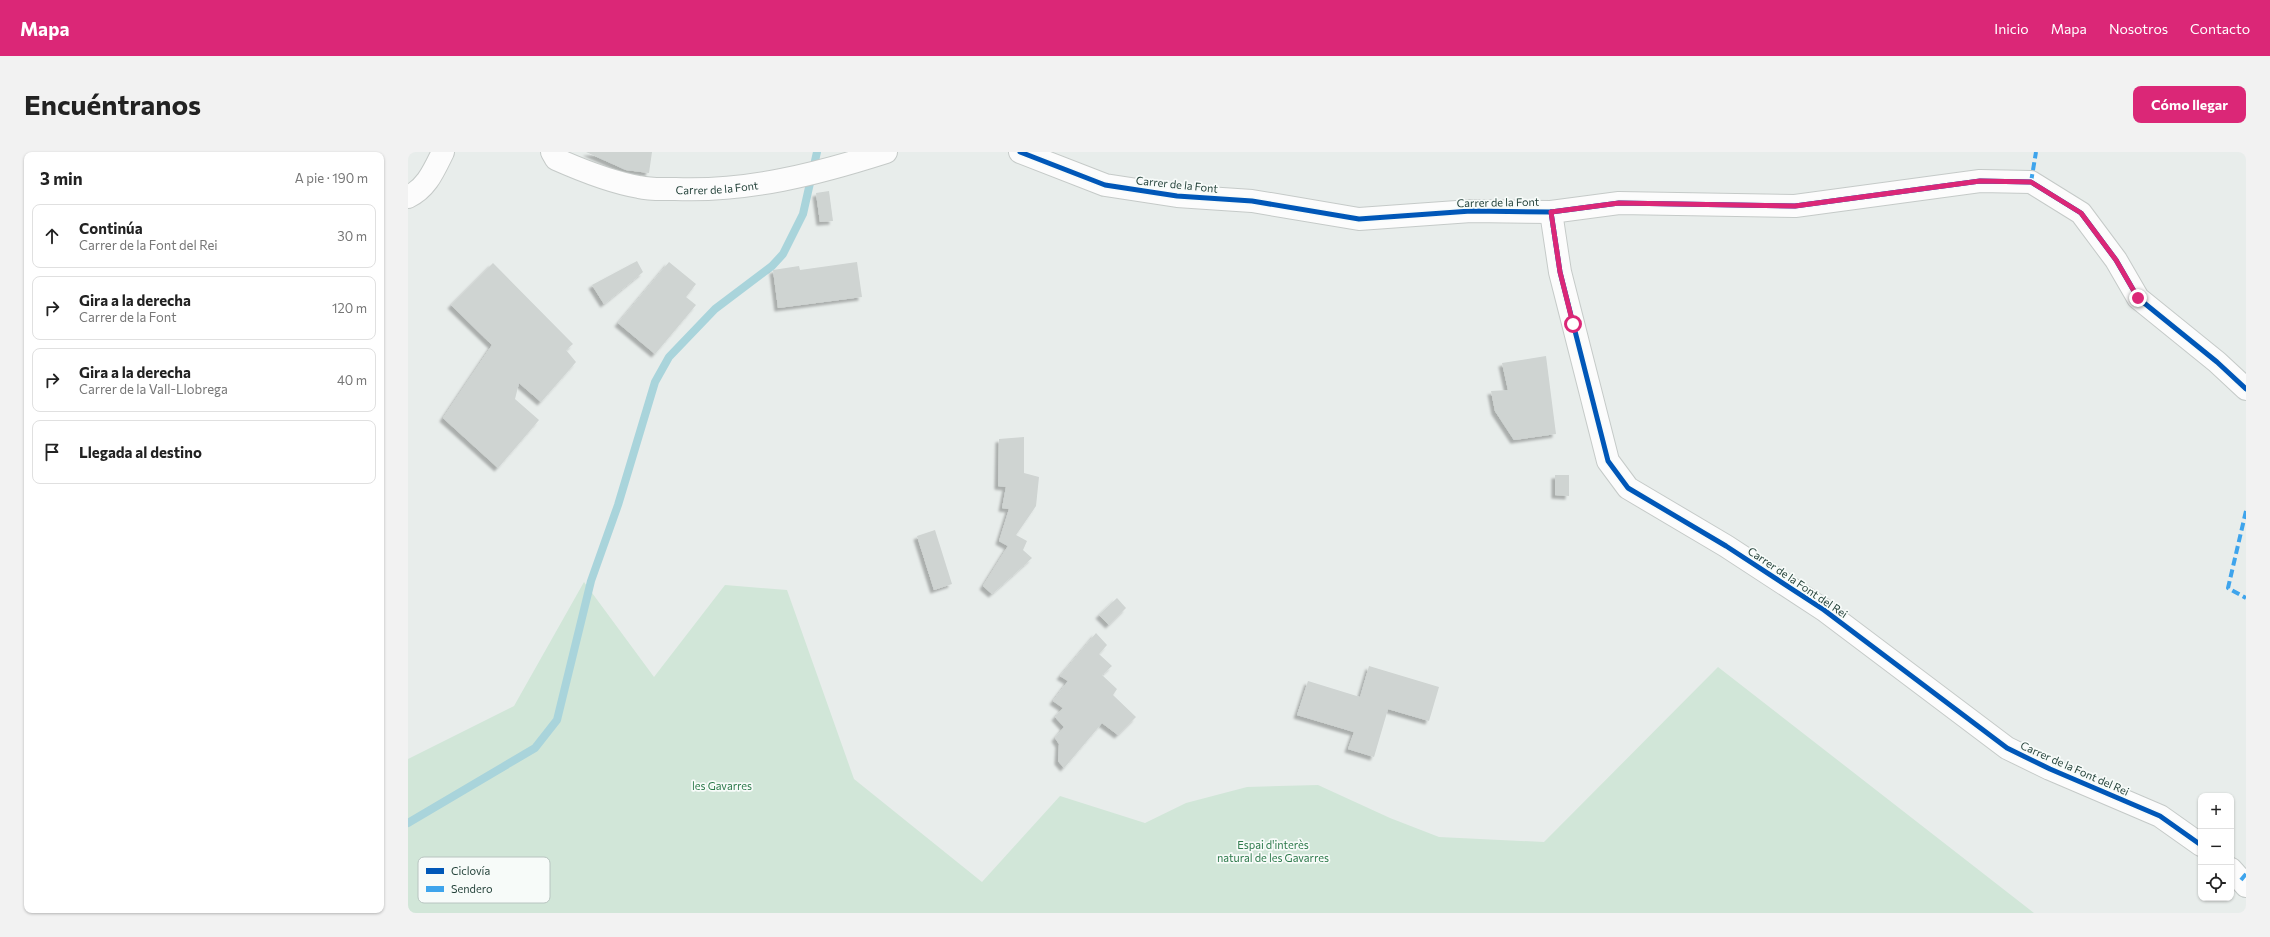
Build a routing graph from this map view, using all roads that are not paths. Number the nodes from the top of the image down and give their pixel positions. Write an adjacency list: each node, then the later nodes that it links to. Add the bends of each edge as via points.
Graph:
1 (443, 152): 5 (street, via 419,191)
2 (552, 152): 3 (street, Carrer de la Font, via 556,159 611,181 641,188 683,190 768,184)
3 (886, 152)
4 (1020, 152): 6 (street, Carrer de la Font, via 1105,185 1177,196 1252,201 1359,219 1471,211)
5 (408, 197)
6 (1551, 212): 7 (street, Carrer de la Font, via 1619,203 1795,206 1980,181 2031,182 2081,213 2116,260 2138,298 2218,362); 8 (street, Carrer de la Font del Rei, via 1560,272 1608,461 1628,488 1726,546 1824,610 2007,748 2050,770 2160,816)
7 (2246, 389)
8 (2198, 843)
9 (2234, 872): 10 (street)
10 (2246, 886)

